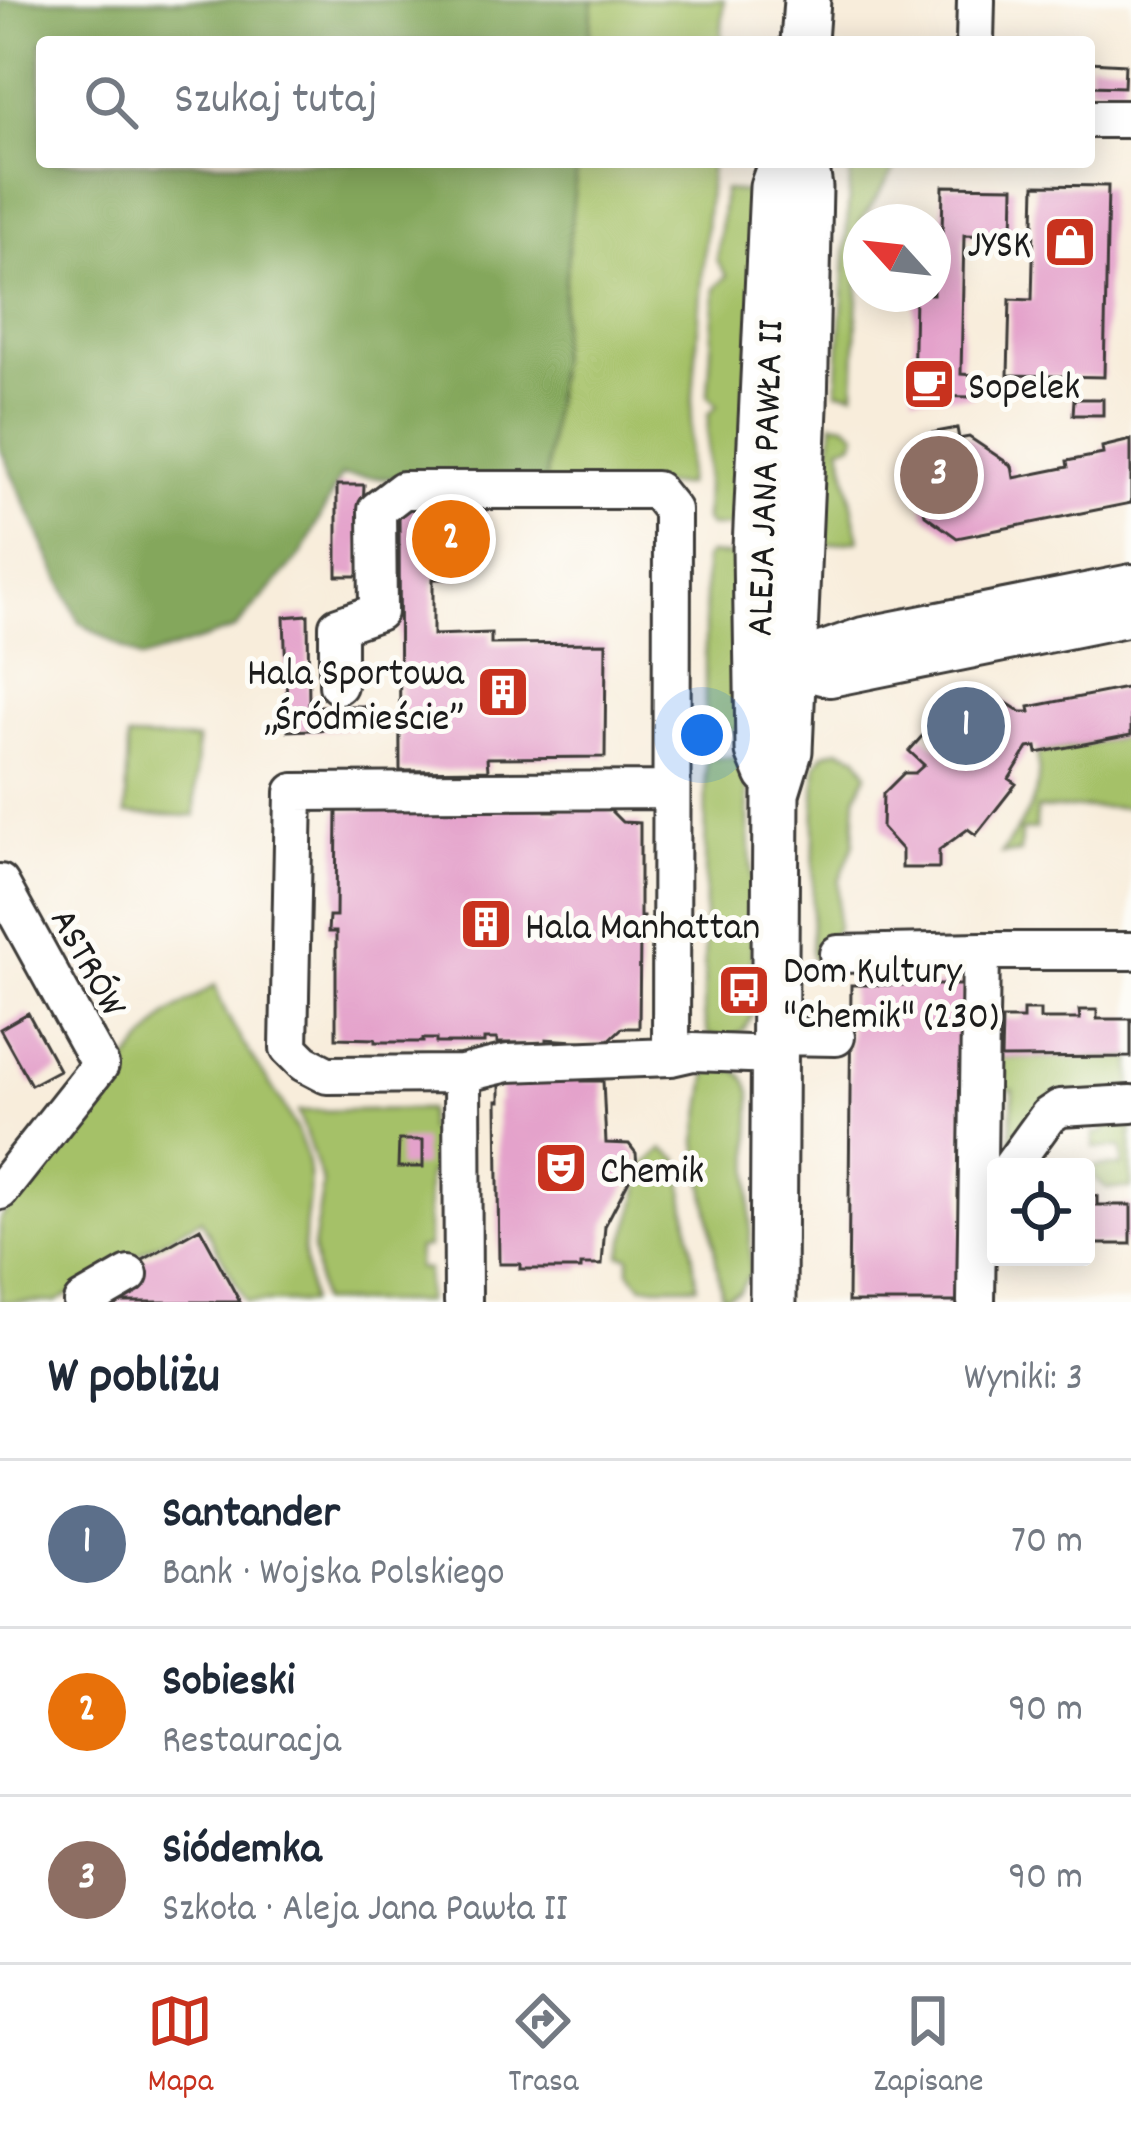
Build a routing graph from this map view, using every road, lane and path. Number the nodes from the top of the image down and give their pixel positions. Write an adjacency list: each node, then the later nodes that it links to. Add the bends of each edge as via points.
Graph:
1 (807, 0): 3 (main road)
2 (976, 0): 4 (street)
3 (804, 36)
4 (975, 36)
5 (1095, 119): 6 (street)
6 (1131, 119)
7 (780, 168): 10 (main road, ALEJA JANA PAWŁA II, via 755,548)
8 (807, 168): 10 (main road, ALEJA JANA PAWŁA II, via 805,386)
9 (1131, 583): 12 (street)
10 (775, 612): 12 (street); 13 (main road, ALEJA JANA PAWŁA II)
11 (1131, 617): 13 (street)
12 (863, 636): 13 (street, via 809,655)
13 (773, 683): 21 (main road, ALEJA JANA PAWŁA II, via 789,751 776,793)
14 (338, 685): 15 (street, via 338,626 378,612 377,511 403,490 656,490 672,510)
15 (670, 790): 22 (street); 23 (street, via 295,792 289,1048 327,1075)
16 (0, 884): 27 (street, ASTRÓW, via 100,1065)
17 (981, 951): 18 (street); 19 (street); 25 (street)
18 (1131, 951)
19 (838, 954)
20 (836, 1037): 21 (street)
21 (776, 1045): 22 (street); 32 (main road, ALEJA JANA PAWŁA II)
22 (671, 1058): 23 (street, via 508,1063)
23 (462, 1074): 31 (street)
24 (1131, 1104): 26 (street, via 1060,1108)
25 (994, 1158)
26 (1008, 1158)
27 (0, 1191)
28 (987, 1227): 33 (street)
29 (129, 1275): 30 (street)
30 (82, 1302)
31 (463, 1302)
32 (773, 1302)
33 (976, 1302)

